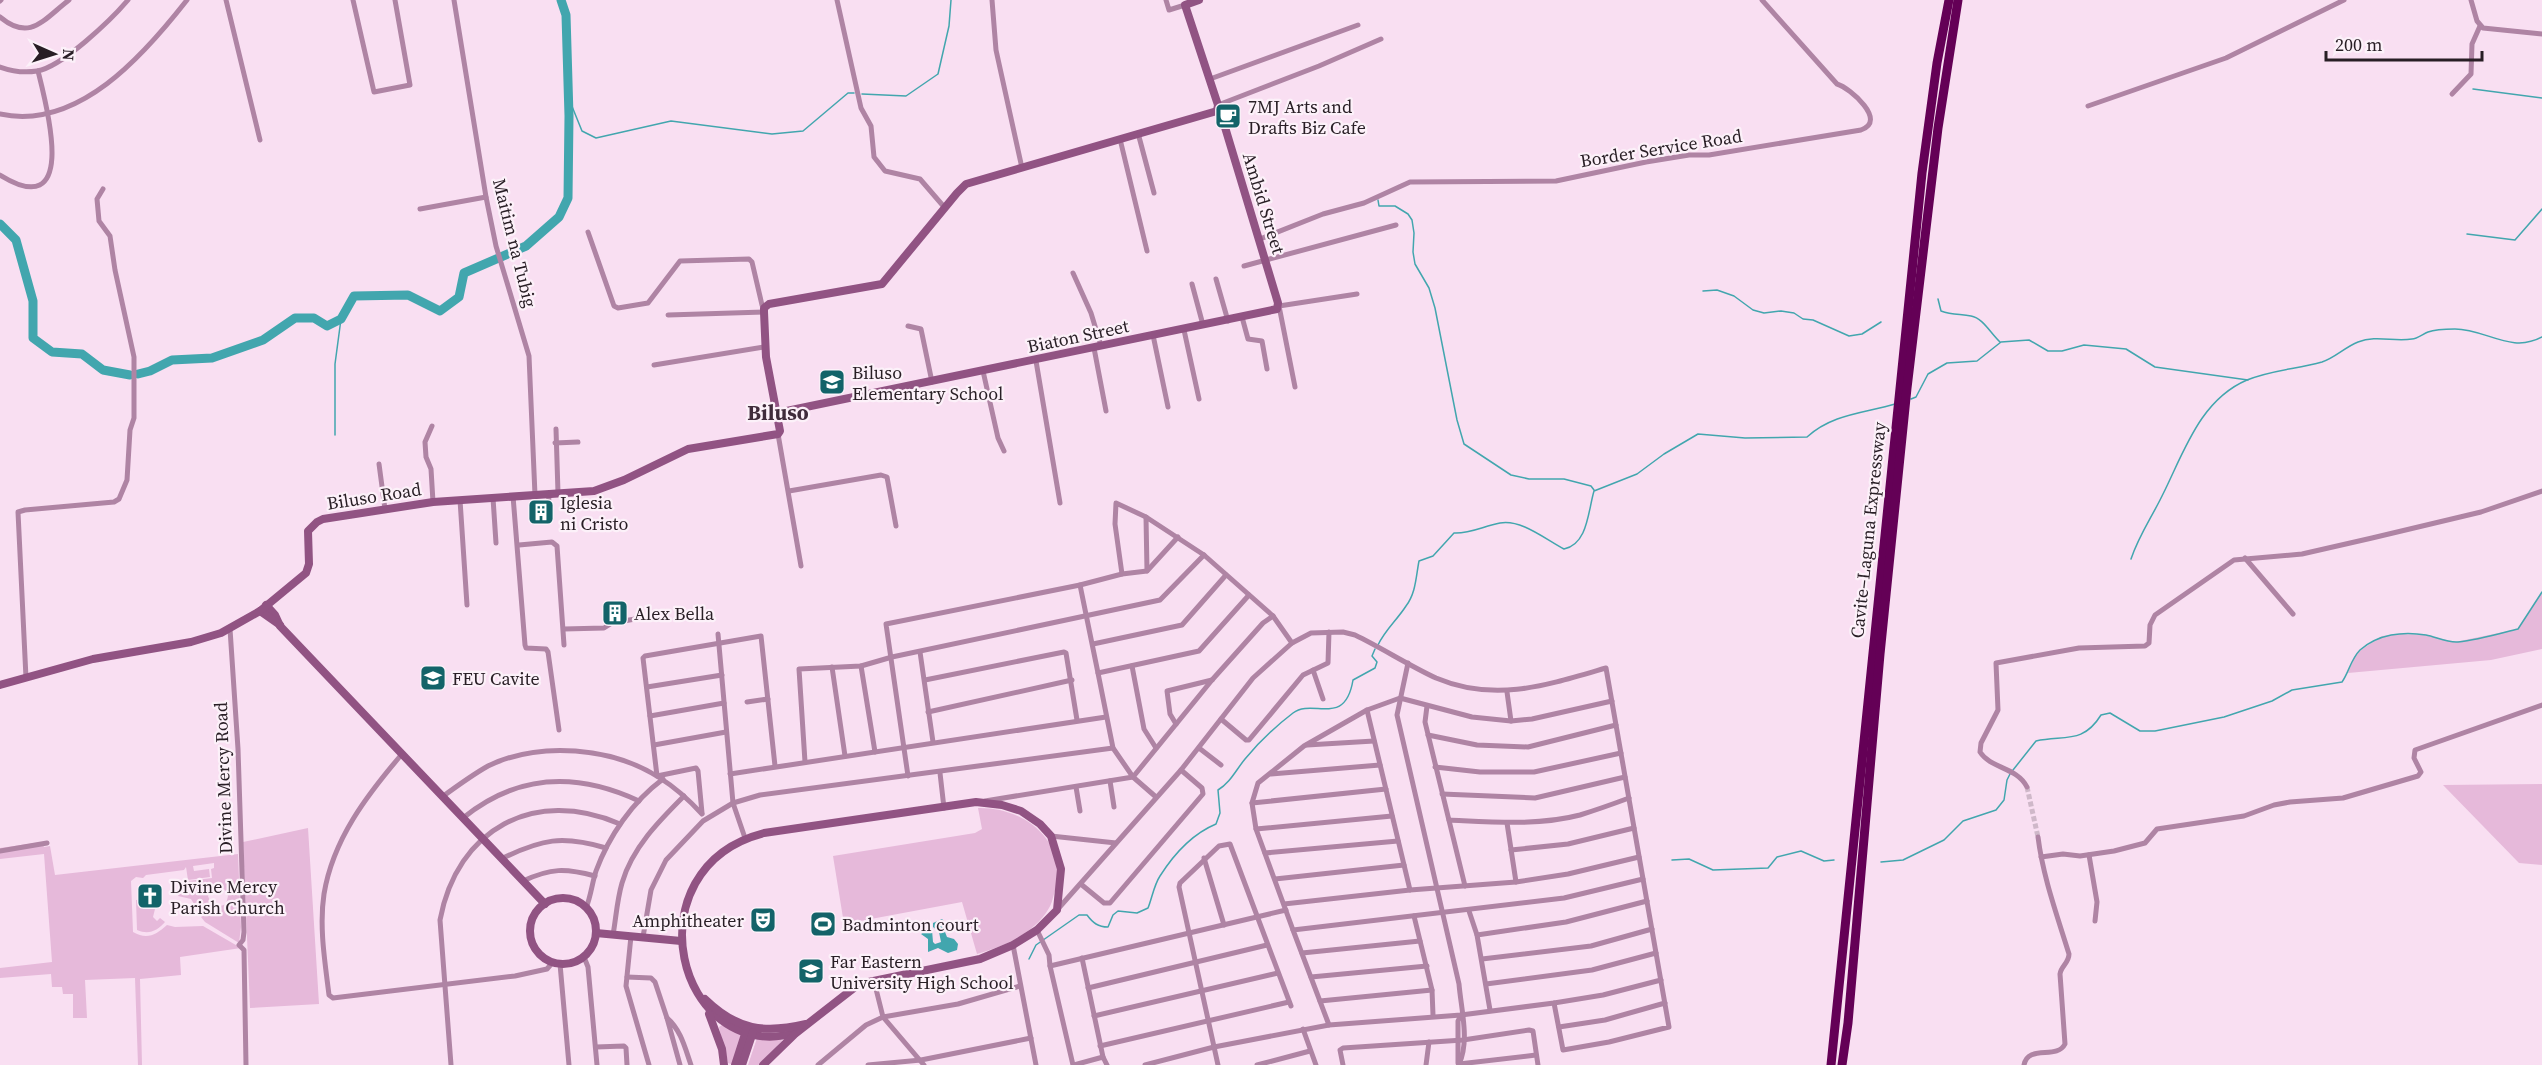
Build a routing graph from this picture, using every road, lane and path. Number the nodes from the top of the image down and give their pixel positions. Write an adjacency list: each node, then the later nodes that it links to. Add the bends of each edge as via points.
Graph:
1 (69, 0): 18 (street, via 34,28 13,27)
2 (128, 0): 24 (street, via 77,48)
3 (187, 0): 30 (street, via 164,30 122,69 83,99)
4 (226, 0): 33 (street)
5 (352, 0): 6 (street, via 374,92 410,85)
6 (395, 0)
7 (454, 0): 38 (street, Maitim na Tubig)
8 (837, 0): 39 (street, via 861,108 871,126 874,158 885,171 920,179)
9 (992, 0): 34 (street, via 996,50)
10 (1166, 0): 17 (street, via 1169,10)
11 (1199, 0): 17 (street)
12 (1762, 0): 43 (street, Border Service Road, via 1837,84 1847,87 1870,114 1869,126 1646,162 1556,181 1410,182 1364,203 1323,214)
13 (1949, 0): 68 (highway, Cavite–Laguna Expressway, via 1924,161)
14 (1958, 0): 68 (highway, Cavite–Laguna Expressway)
15 (2344, 0): 27 (street, via 2226,58)
16 (2470, 0): 20 (street)
17 (1185, 5): 25 (street, Ambid Street)
18 (0, 17)
19 (1358, 25): 25 (street)
20 (2480, 26): 21 (street); 26 (street, via 2472,44 2471,74)
21 (2542, 34)
22 (1381, 39): 28 (street)
23 (0, 68): 24 (street)
24 (38, 71): 30 (street)
25 (1210, 80): 28 (street, Ambid Street)
26 (2452, 94)
27 (2088, 106)
28 (1217, 108): 31 (street); 43 (street, Ambid Street)
29 (0, 114): 30 (street)
30 (48, 114): 35 (street, via 53,161 45,180 36,187 25,187)
31 (1138, 133): 32 (street); 37 (street)
32 (1120, 139): 34 (street); 44 (street)
33 (260, 140)
34 (1022, 168): 39 (street, via 966,184)
35 (0, 175)
36 (103, 189): 129 (street, via 97,199 99,221 110,236 134,357 134,418 127,480 114,502 18,512)
37 (1154, 193)
38 (486, 197): 40 (street); 84 (street, Maitim na Tubig, via 498,253 529,356)
39 (945, 208): 52 (street, via 878,286 769,304)
40 (420, 209)
41 (1396, 225): 45 (street)
42 (588, 232): 52 (street, via 618,308 648,303 680,261 749,259)
43 (1260, 239): 45 (street, Ambid Street)
44 (1147, 251)
45 (1267, 261): 46 (street); 51 (street, Ambid Street)
46 (1244, 266)
47 (1073, 273): 61 (street, via 1091,313)
48 (1216, 279): 55 (street)
49 (1192, 284): 57 (street)
50 (1357, 294): 51 (street)
51 (1279, 306): 54 (street, Biaton Street, via 1274,311); 67 (street)
52 (764, 310): 53 (street); 60 (street)
53 (668, 315)
54 (1242, 318): 55 (street, Biaton Street); 64 (street, via 1248,339 1262,341)
55 (1228, 321): 57 (street, Biaton Street)
56 (908, 326): 66 (street, via 921,329)
57 (1203, 326): 58 (street, Biaton Street)
58 (1184, 330): 59 (street, Biaton Street); 69 (street)
59 (1153, 335): 61 (street, Biaton Street); 70 (street)
60 (765, 347): 63 (street); 72 (street)
61 (1097, 347): 62 (street, Biaton Street); 71 (street)
62 (1036, 361): 65 (street, Biaton Street); 89 (street)
63 (654, 365)
64 (1267, 369)
65 (983, 371): 66 (street, Biaton Street); 78 (street)
66 (932, 382): 72 (street, Biaton Street)
67 (1295, 387)
68 (1903, 389): 120 (highway, Cavite–Laguna Expressway)
69 (1199, 399)
70 (1168, 407)
71 (1106, 411)
72 (777, 413): 75 (street)
73 (432, 426): 88 (street, via 425,442 432,469)
74 (556, 429): 77 (street)
75 (778, 434): 80 (street); 83 (street, Biluso Road, via 688,449 611,486)
76 (578, 442): 77 (street)
77 (555, 443): 83 (street)
78 (1004, 452)
79 (379, 464): 90 (street)
80 (789, 490): 93 (street, via 887,477); 99 (street)
81 (2542, 491): 98 (street, via 2481,512 2302,554)
82 (549, 494): 83 (street, Biluso Road); 84 (street, Biluso Road); 91 (street)
83 (558, 494)
84 (535, 495): 85 (street, Biluso Road)
85 (513, 496): 86 (street, Biluso Road); 96 (street)
86 (493, 498): 87 (street, Biluso Road); 95 (street)
87 (460, 500): 88 (street, Biluso Road); 105 (street)
88 (433, 502): 90 (street, Biluso Road)
89 (1060, 503)
90 (385, 509): 106 (street, Biluso Road, via 332,516 317,522 308,531 306,573)
91 (548, 516)
92 (1146, 518): 94 (street); 100 (street); 101 (street, via 1116,503)
93 (896, 526)
94 (1178, 537): 97 (street); 100 (street)
95 (496, 543)
96 (519, 545): 112 (street, via 552,542 557,546); 153 (street, via 525,645 548,652)
97 (1204, 555): 102 (street); 107 (street, via 1160,600)
98 (2245, 558): 108 (street); 183 (street, via 2234,560 2155,615 2146,645 2079,648 1996,663 1998,710 1980,752 2017,775)
99 (801, 566)
100 (1147, 571): 101 (street)
101 (1122, 574): 103 (street)
102 (1226, 575): 104 (street); 117 (street, via 1182,625)
103 (1080, 585): 107 (street); 121 (street, via 888,623)
104 (1249, 595): 109 (street); 124 (street, via 1199,651)
105 (467, 605)
106 (263, 608): 111 (street, Biluso Road); 166 (street, via 275,615 280,626)
107 (1087, 615): 117 (street); 119 (street)
108 (2293, 615)
109 (1273, 616): 116 (street); 132 (street)
110 (641, 618): 112 (street, via 604,628)
111 (230, 629): 129 (street, Biluso Road, via 191,642 93,659); 307 (street, Divine Mercy Road, via 238,749 244,932 239,945 244,950)
112 (564, 629): 118 (street)
113 (1329, 632): 116 (street, via 1311,633); 122 (street, via 1355,635); 126 (street, via 1328,663)
114 (718, 634): 115 (street)
115 (719, 642): 128 (street); 134 (street, via 645,656); 137 (street, via 761,636)
116 (1292, 643): 148 (street, via 1253,678)
117 (1093, 644): 127 (street)
118 (564, 645)
119 (920, 652): 121 (street); 130 (street)
120 (1876, 654): 333 (highway, Cavite–Laguna Expressway); 334 (highway, Cavite–Laguna Expressway)
121 (892, 657): 123 (street); 160 (street)
122 (1407, 663): 135 (street, via 1456,685); 136 (street)
123 (861, 666): 125 (street); 164 (street)
124 (1132, 666): 127 (street); 162 (street, via 1144,729)
125 (832, 667): 167 (street); 168 (street, via 798,671)
126 (1313, 670): 138 (street); 148 (street, via 1303,675 1249,740)
127 (1098, 673): 147 (street)
128 (722, 675): 134 (street); 141 (street)
129 (26, 678): 133 (street, Biluso Road)
130 (925, 680): 131 (street, via 1066,652); 145 (street)
131 (1072, 680): 145 (street); 149 (street)
132 (1212, 680): 151 (street); 151 (street, via 1167,692 1170,714)
133 (0, 685)
134 (647, 687): 146 (street)
135 (1507, 692): 139 (street, via 1606,668); 150 (street)
136 (1400, 698): 143 (street); 144 (street); 230 (street, via 1397,715)
137 (768, 699): 140 (street); 171 (street)
138 (1323, 699)
139 (1612, 701): 150 (street); 152 (street)
140 (747, 702)
141 (724, 703): 146 (street); 154 (street)
142 (2542, 705): 217 (street, via 2415,750 2414,758 2421,772 2418,776 2343,798 2290,802 2244,816 2157,829 2145,843)
143 (1427, 706): 150 (street); 155 (street)
144 (1366, 710): 156 (street); 159 (street)
145 (928, 712): 157 (street)
146 (651, 716): 158 (street)
147 (1106, 717): 149 (street); 161 (street)
148 (1221, 719): 163 (street)
149 (1077, 720): 157 (street)
150 (1511, 721)
151 (1176, 724): 162 (street)
152 (1616, 725): 155 (street, via 1528,747 1477,746); 165 (street)
153 (558, 730)
154 (726, 732): 158 (street); 175 (street)
155 (1428, 735): 172 (street)
156 (1374, 741): 159 (street); 170 (street)
157 (933, 742): 160 (street)
158 (654, 745): 178 (street)
159 (1304, 746): 176 (street)
160 (903, 748): 164 (street); 177 (street)
161 (1113, 748): 174 (street); 179 (street)
162 (1156, 748): 179 (street)
163 (1199, 748): 169 (street); 173 (street)
164 (875, 752): 167 (street)
165 (1621, 753): 172 (street, via 1534,771 1480,772); 180 (street)
166 (402, 754): 186 (street); 271 (street, via 361,805 337,851 324,894 322,933 328,995 333,998)
167 (844, 756): 168 (street)
168 (805, 762): 171 (street)
169 (1221, 765)
170 (1380, 765): 176 (street); 184 (street)
171 (775, 766): 175 (street)
172 (1436, 767): 185 (street)
173 (1181, 770): 188 (street); 228 (street, via 1202,788 1203,794 1110,903 1104,903)
174 (939, 772): 177 (street); 195 (street)
175 (729, 774): 192 (street)
176 (1271, 774): 193 (street, via 1256,786)
177 (908, 776): 192 (street, via 760,795)
178 (660, 777): 186 (street, via 597,753 533,753 489,766); 187 (street); 190 (street); 197 (street, via 664,772 696,768)
179 (1133, 777): 181 (street); 188 (street)
180 (1625, 777): 185 (street, via 1535,798); 189 (street)
181 (1110, 781): 182 (street); 194 (street)
182 (1076, 787): 191 (street); 196 (street)
183 (2027, 787)
184 (1386, 789): 193 (street); 198 (street)
185 (1442, 794): 200 (street)
186 (442, 796): 199 (street)
187 (684, 796): 197 (street); 248 (street, via 659,822 631,862 622,884)
188 (1156, 797): 212 (street)
189 (1629, 798): 202 (street, via 1578,815); 204 (street)
190 (639, 801): 199 (street, via 598,785 546,782 511,789); 203 (street)
191 (976, 802): 195 (street); 206 (street, via 1002,804 1021,811)
192 (732, 803): 201 (street); 209 (street)
193 (1252, 803): 205 (street)
194 (1114, 807)
195 (944, 808): 209 (street)
196 (1080, 811)
197 (702, 813): 201 (street)
198 (1392, 816): 205 (street); 210 (street)
199 (463, 818): 208 (street)
200 (1449, 820): 202 (street); 229 (street)
201 (703, 821): 251 (street, via 666,860 651,890)
202 (1507, 823): 214 (street)
203 (620, 824): 208 (street, via 589,813 536,812 514,819); 213 (street)
204 (1634, 828): 214 (street, via 1568,844); 218 (street)
205 (1256, 829): 216 (street)
206 (1052, 836): 212 (street); 236 (street, via 1061,869)
207 (2038, 837): 219 (street)
208 (482, 838): 221 (street); 271 (street, via 464,858 443,901 440,942)
209 (746, 838): 252 (street, via 713,860 700,875 683,909)
210 (1398, 841): 216 (street); 222 (street)
211 (47, 843): 215 (street)
212 (1116, 843): 228 (street)
213 (606, 848): 221 (street, via 555,839 527,846); 223 (street)
214 (1511, 850): 227 (street)
215 (0, 851)
216 (1265, 853): 224 (street)
217 (2090, 855): 219 (street); 241 (street, via 2097,902)
218 (1639, 857): 225 (street); 227 (street)
219 (2040, 857): 335 (street, via 2069,956 2060,974 2065,1044 2059,1050 2030,1055)
220 (1203, 858): 240 (street, via 1219,846 1230,844); 242 (street); 246 (street, via 1179,887)
221 (501, 859): 226 (street)
222 (1404, 865): 224 (street); 231 (street)
223 (595, 876): 226 (street, via 557,870); 235 (street)
224 (1275, 879): 234 (street)
225 (1643, 879): 232 (street); 237 (street, via 1564,898)
226 (523, 881): 233 (street)
227 (1516, 882): 229 (street)
228 (1082, 885): 236 (street)
229 (1465, 886): 230 (street)
230 (1437, 888): 231 (street); 238 (street)
231 (1410, 890): 234 (street)
232 (1647, 901): 243 (street); 249 (street, via 1566,922)
233 (545, 904): 235 (street, via 570,899); 262 (street, via 537,912 531,931 537,950)
234 (1285, 907): 240 (street); 244 (street)
235 (586, 908): 245 (street, via 594,919)
236 (1057, 910): 247 (street)
237 (1469, 911): 238 (street); 249 (street)
238 (1442, 914): 239 (street); 283 (street, via 1460,984)
239 (1414, 916): 244 (street); 253 (street)
240 (1256, 917): 242 (street); 255 (street)
241 (2095, 921)
242 (1224, 925): 246 (street)
243 (1652, 929): 257 (street); 260 (street, via 1591,946)
244 (1293, 930): 256 (street)
245 (596, 933): 248 (street); 258 (street)
246 (1190, 933): 259 (street); 261 (street)
247 (1038, 934): 254 (street); 263 (street)
248 (613, 935): 250 (street)
249 (1477, 935): 260 (street)
250 (631, 936): 251 (street); 266 (street)
251 (643, 937): 252 (street)
252 (681, 940): 276 (street)
253 (1420, 941): 256 (street); 264 (street)
254 (1013, 945): 269 (street, via 980,959); 272 (street)
255 (1267, 945): 261 (street); 265 (street)
256 (1302, 953): 267 (street)
257 (1656, 953): 268 (street); 270 (street, via 1592,970)
258 (584, 957): 262 (street, via 568,964); 298 (street)
259 (1082, 958): 263 (street); 273 (street)
260 (1482, 959): 270 (street)
261 (1197, 962): 273 (street); 274 (street)
262 (556, 963): 271 (street, via 515,976); 309 (street)
263 (1050, 966): 322 (street)
264 (1427, 966): 267 (street); 275 (street)
265 (1278, 973): 274 (street); 287 (street, via 1290,1004)
266 (627, 977): 286 (street, via 651,978 655,982); 312 (street, via 626,986)
267 (1311, 977): 277 (street)
268 (1661, 980): 278 (street); 279 (street)
269 (874, 981): 285 (street); 288 (street, via 859,984)
270 (1486, 984): 280 (street)
271 (444, 985): 308 (street)
272 (1020, 986): 285 (street, via 958,1004); 294 (street)
273 (1088, 988): 284 (street)
274 (1203, 990): 284 (street); 287 (street)
275 (1432, 990): 277 (street); 282 (street)
276 (697, 993): 281 (street); 292 (street)
277 (1320, 1001): 289 (street)
278 (1554, 1003): 280 (street); 290 (street)
279 (1665, 1003): 290 (street, via 1605,1020); 290 (street, via 1670,1027 1609,1042 1563,1050)
280 (1490, 1010): 283 (street)
281 (709, 1012): 292 (street, via 721,1021); 315 (street)
282 (1433, 1015): 283 (street); 289 (street)
283 (1461, 1015): 295 (street)
284 (1094, 1016): 297 (street)
285 (883, 1017): 305 (street); 319 (street, via 866,1025)
286 (667, 1018): 313 (street); 314 (street, via 675,1025)
287 (1209, 1020): 297 (street); 299 (street)
288 (808, 1024): 292 (street); 293 (street)
289 (1329, 1025): 291 (street)
290 (1559, 1027)
291 (1304, 1029): 299 (street); 300 (street)
292 (750, 1031): 293 (street, via 778,1037); 316 (street); 317 (street)
293 (796, 1033): 318 (street)
294 (1031, 1038): 305 (street); 321 (street)
295 (1460, 1040): 296 (street); 301 (street, via 1529,1030 1533,1031); 306 (street)
296 (1429, 1042): 329 (street, via 1343,1048); 330 (street)
297 (1100, 1046): 302 (street)
298 (596, 1047): 310 (street); 311 (street, via 624,1046)
299 (1214, 1047): 324 (street); 325 (street)
300 (1311, 1051): 303 (street); 328 (street)
301 (1536, 1055): 304 (street); 332 (street)
302 (1103, 1057): 322 (street); 323 (street)
303 (1286, 1058): 326 (street); 327 (street)
304 (1512, 1058): 306 (street); 331 (street)
305 (922, 1063): 320 (street)
306 (1459, 1064)
307 (246, 1065)
308 (452, 1065)
309 (569, 1065)
310 (597, 1065)
311 (627, 1065)
312 (650, 1065)
313 (680, 1065)
314 (691, 1065)
315 (724, 1065)
316 (735, 1065)
317 (742, 1065)
318 (763, 1065)
319 (818, 1065)
320 (868, 1065)
321 (1036, 1065)
322 (1074, 1065)
323 (1107, 1065)
324 (1145, 1065)
325 (1218, 1065)
326 (1260, 1065)
327 (1288, 1065)
328 (1316, 1065)
329 (1343, 1065)
330 (1426, 1065)
331 (1513, 1065)
332 (1538, 1065)
333 (1831, 1065)
334 (1842, 1065)
335 (2024, 1065)

